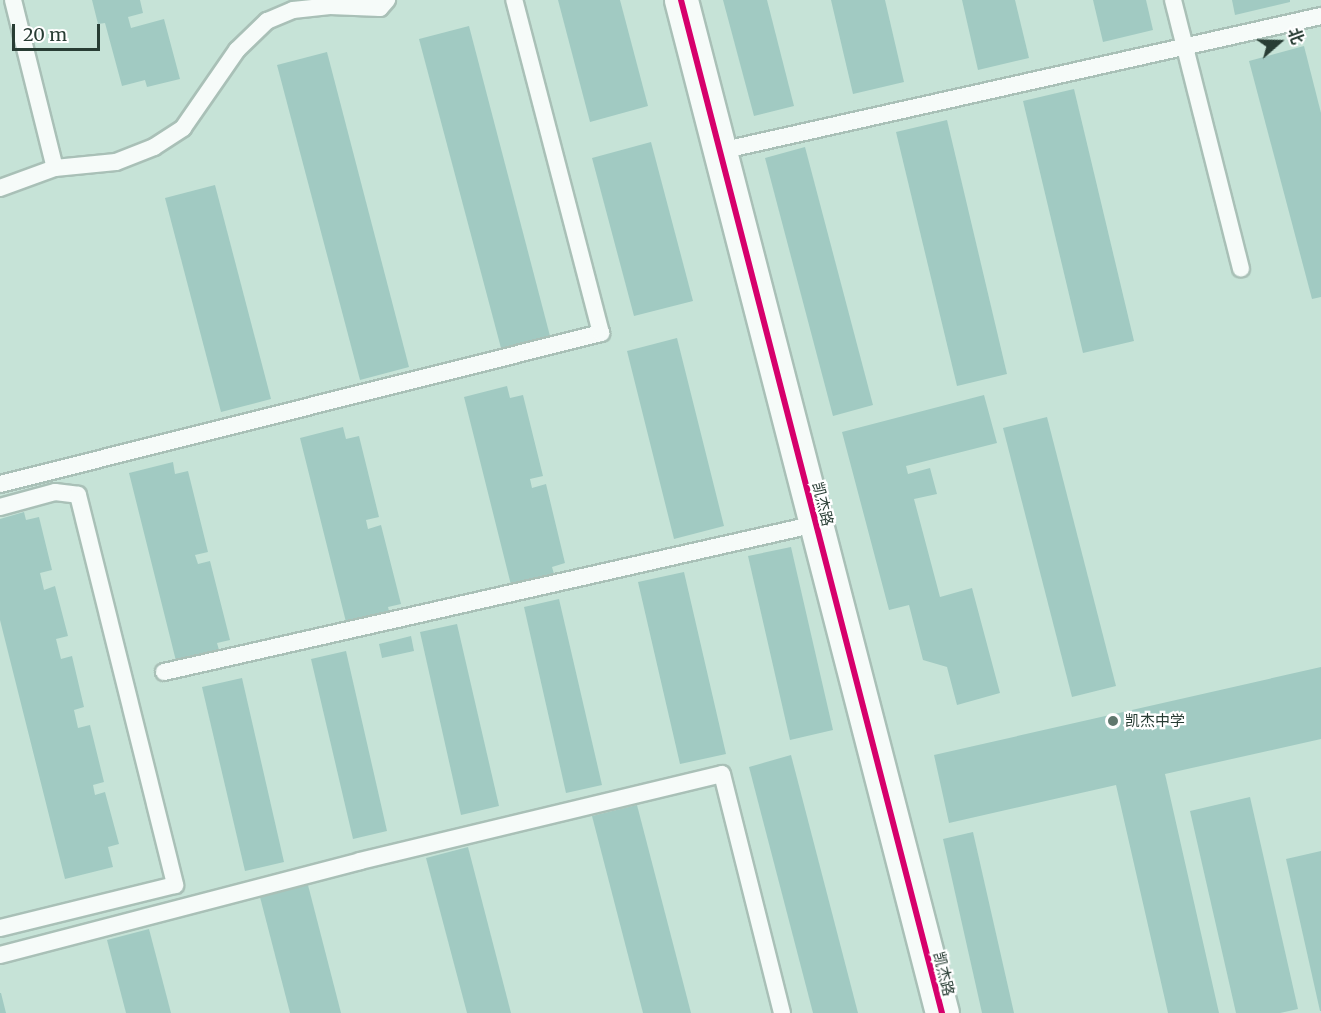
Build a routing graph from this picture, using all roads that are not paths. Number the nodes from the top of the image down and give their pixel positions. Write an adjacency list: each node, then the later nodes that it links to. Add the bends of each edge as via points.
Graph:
1 (13, 0): 9 (lane)
2 (387, 0): 9 (lane, via 380,9 330,6 292,10 267,21 237,50 183,128 154,147 116,162)
3 (514, 0): 12 (lane, via 601,333)
4 (681, 0): 8 (street, 凯杰路)
5 (1173, 0): 7 (lane)
6 (1321, 16): 7 (lane)
7 (1185, 47): 8 (lane); 11 (lane)
8 (720, 151): 14 (street, 凯杰路)
9 (55, 168): 10 (lane)
10 (0, 188)
11 (1242, 269)
12 (0, 484)
13 (0, 507): 16 (lane, via 55,492 78,495 175,885)
14 (816, 524): 15 (lane); 19 (street, 凯杰路)
15 (164, 672)
16 (0, 928)
17 (0, 956): 18 (lane, via 360,861 722,774)
18 (782, 1013)
19 (942, 1013)

